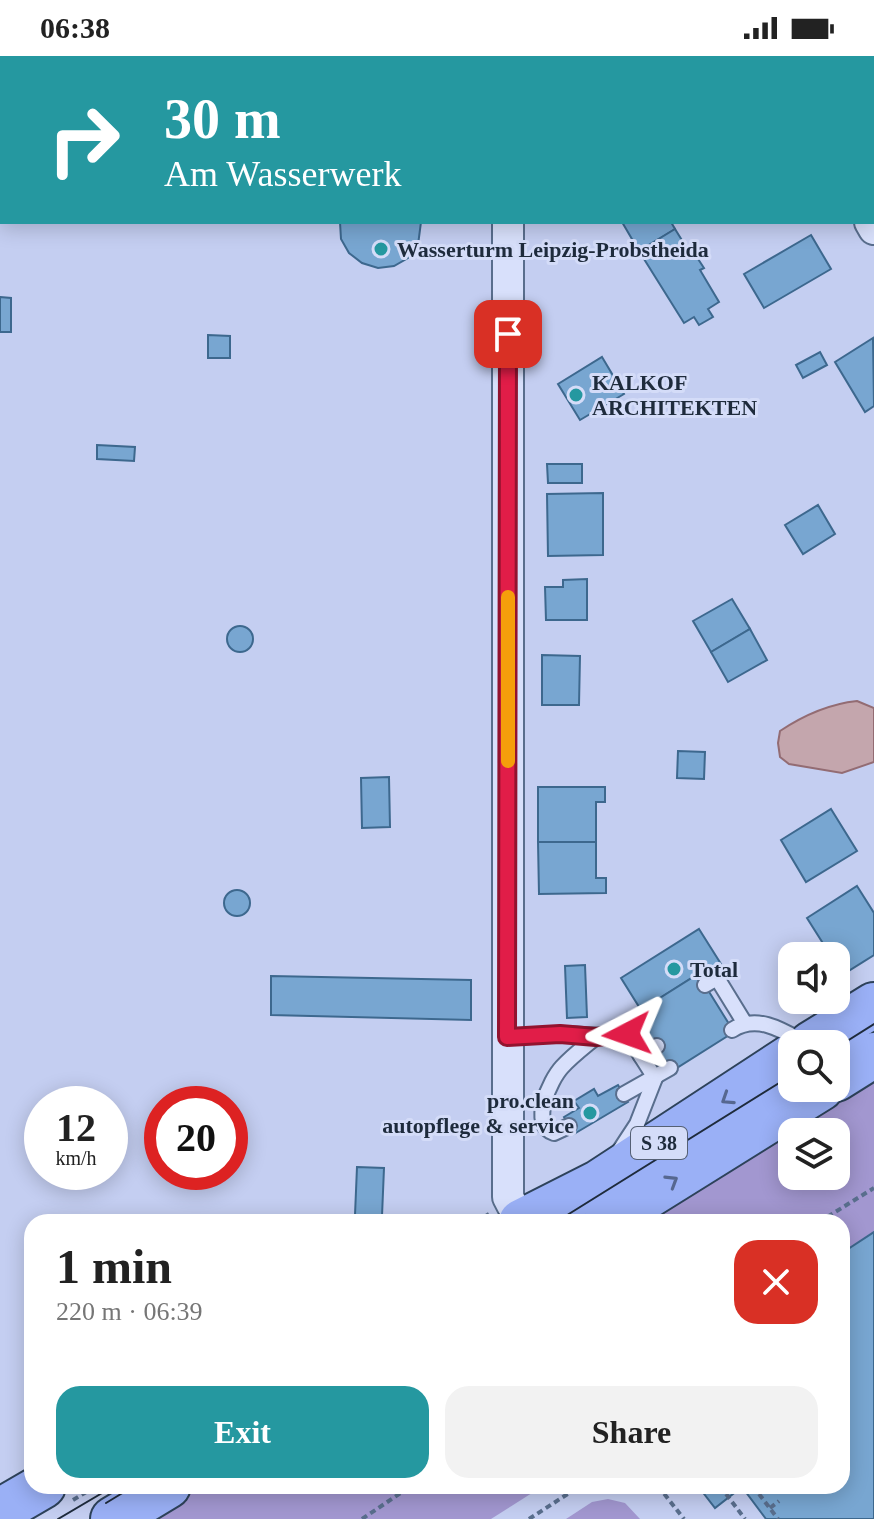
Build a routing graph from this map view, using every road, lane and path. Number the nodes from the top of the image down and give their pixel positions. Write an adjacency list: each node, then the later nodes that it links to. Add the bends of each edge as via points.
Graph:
1 (508, 224): 8 (street)
2 (705, 985): 5 (lane, via 717,978 738,1026 765,1024)
3 (874, 1005): 6 (main road)
4 (643, 1024): 7 (lane)
5 (778, 1030)
6 (832, 1030)
7 (627, 1034): 9 (lane); 12 (lane)
8 (507, 1037): 9 (lane); 22 (street, via 508,1197)
9 (596, 1037): 19 (lane, via 560,1069 545,1102 542,1117 548,1131)
10 (657, 1046): 12 (lane)
11 (874, 1055): 15 (main road)
12 (641, 1056): 16 (lane)
13 (778, 1067): 21 (main road, S 38, one-way to 21)
14 (670, 1068): 16 (lane)
15 (850, 1070)
16 (655, 1078): 17 (lane); 21 (lane)
17 (624, 1094)
18 (794, 1102): 21 (main road, S 38, one-way to 18)
19 (569, 1126)
20 (874, 1188): 24 (path)
21 (602, 1202): 23 (main road, S 38)
22 (517, 1214)
23 (553, 1214)
24 (832, 1214)
25 (29, 1494): 34 (main road)
26 (155, 1494): 35 (main road)
27 (399, 1494): 36 (path)
28 (568, 1494): 37 (path)
29 (664, 1494): 38 (path)
30 (726, 1494): 39 (path)
31 (759, 1494): 33 (path)
32 (779, 1501): 33 (path)
33 (770, 1508): 40 (path)
34 (0, 1511)
35 (113, 1519)
36 (362, 1519)
37 (529, 1519)
38 (684, 1519)
39 (745, 1519)
40 (778, 1519)

